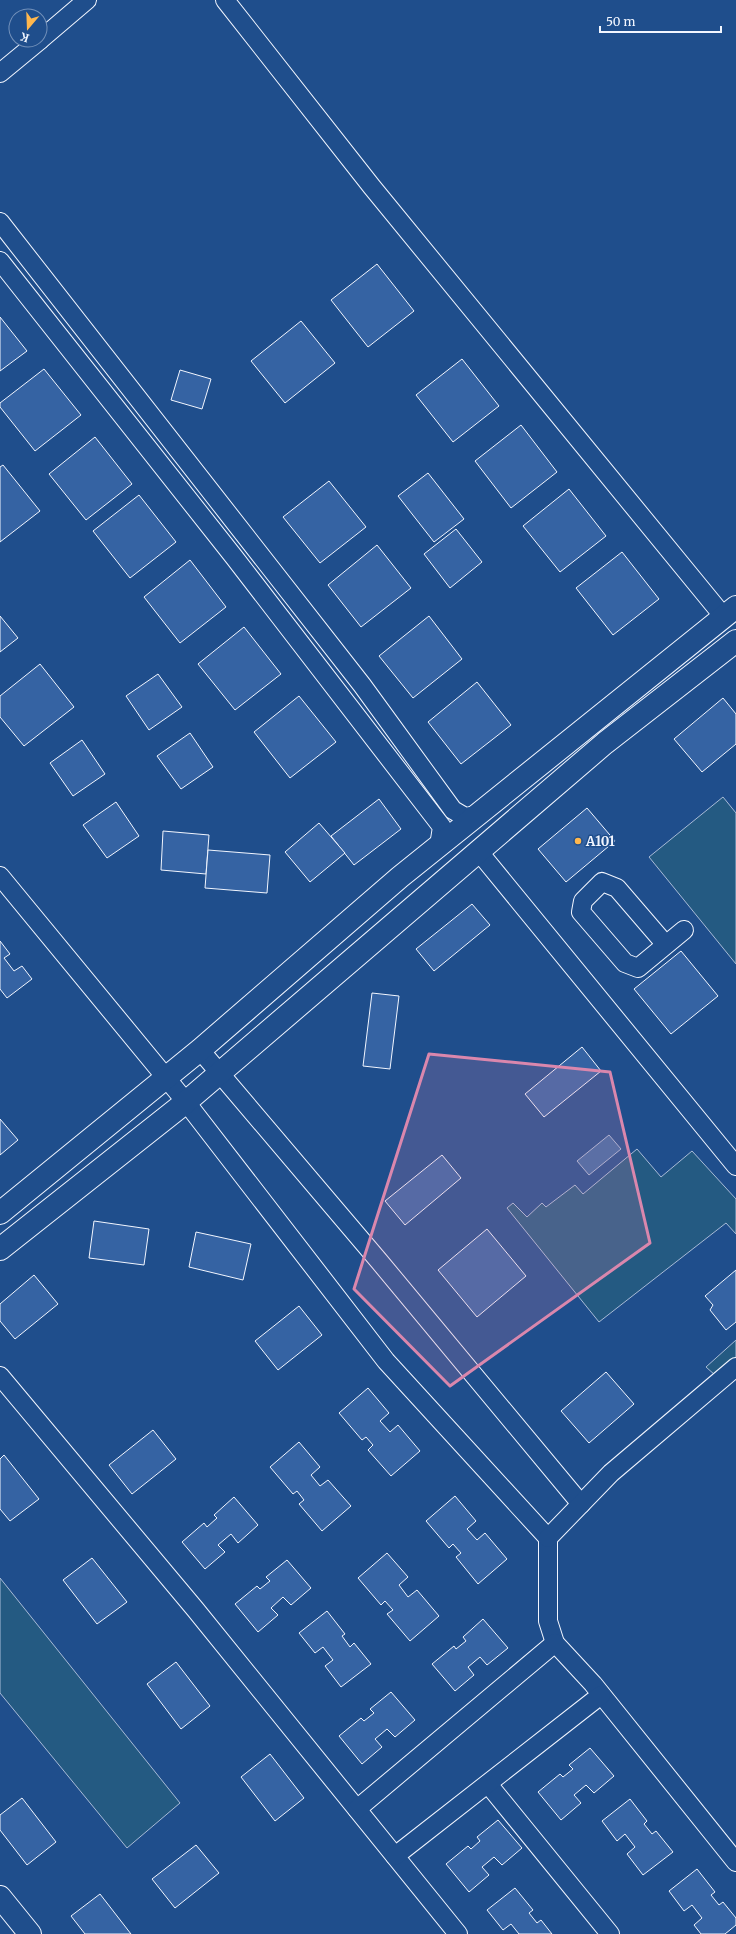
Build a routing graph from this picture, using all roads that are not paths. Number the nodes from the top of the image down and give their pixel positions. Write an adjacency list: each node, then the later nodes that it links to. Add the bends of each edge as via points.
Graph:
1 (87, 0): 3 (street)
2 (225, 0): 8 (street, via 372,187)
3 (48, 33)
4 (30, 48): 5 (street)
5 (0, 73)
6 (0, 222): 10 (street, via 362,685 453,810 465,817)
7 (0, 261): 11 (street, via 234,557 442,827)
8 (730, 612): 10 (main road)
9 (736, 640): 12 (main road, via 605,743)
10 (477, 815): 11 (main road)
11 (439, 846): 16 (main road)
12 (479, 852): 17 (main road); 20 (street)
13 (0, 876): 18 (street)
14 (684, 930): 15 (street)
15 (666, 945): 15 (street, via 638,968 628,965 581,912 583,900 602,882 618,888)
16 (200, 1050): 17 (street); 18 (main road)
17 (220, 1074): 19 (main road); 25 (street, via 379,1260)
18 (165, 1078): 19 (street); 21 (main road)
19 (186, 1102): 22 (main road); 26 (street, via 386,1361)
20 (736, 1166)
21 (0, 1213)
22 (0, 1248)
23 (736, 1367): 25 (street, via 611,1473)
24 (0, 1376): 30 (street, via 195,1609)
25 (581, 1504): 26 (street)
26 (548, 1538): 27 (street, via 548,1621)
27 (555, 1643): 28 (street); 30 (street)
28 (601, 1695): 29 (street); 32 (street)
29 (488, 1784): 31 (street); 36 (street)
30 (357, 1809): 31 (street)
31 (395, 1856): 35 (street)
32 (736, 1862)
33 (0, 1896): 34 (main road)
34 (30, 1934)
35 (458, 1934)
36 (610, 1934)

